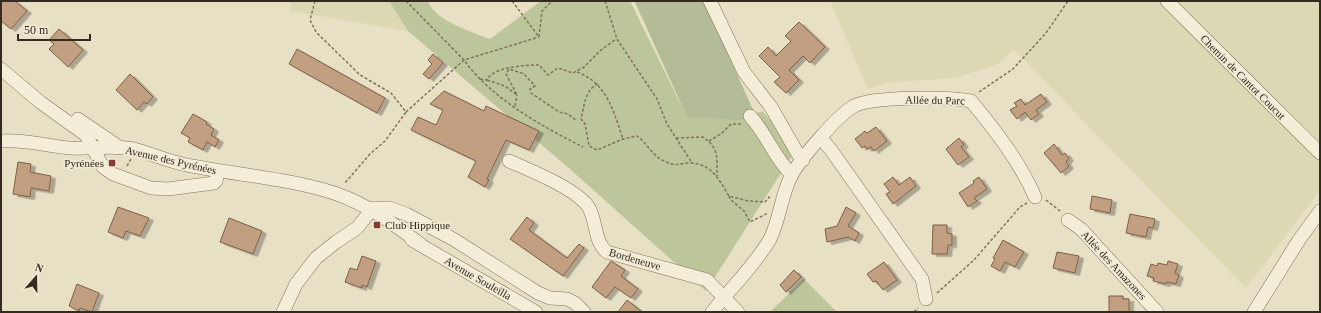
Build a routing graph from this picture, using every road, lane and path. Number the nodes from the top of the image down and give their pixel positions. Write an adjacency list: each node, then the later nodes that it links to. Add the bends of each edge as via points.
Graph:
1 (315, 1): 22 (path, via 310,20 316,32 360,75 391,93)
2 (406, 1): 11 (path)
3 (512, 1): 9 (path)
4 (552, 1): 9 (path, via 542,11)
5 (605, 1): 10 (path)
6 (710, 1): 39 (street, via 744,72 771,107)
7 (1068, 1): 20 (path, via 1046,33 1013,69 983,88)
8 (1167, 1): 37 (street, Chemin de Cantot Coucut)
9 (539, 37): 11 (path)
10 (617, 39): 14 (path); 27 (path, via 657,99)
11 (464, 60): 15 (path); 22 (path)
12 (509, 68): 14 (path, via 539,65 548,75 558,68); 16 (path, via 495,72); 19 (path, via 506,74); 24 (path, via 524,74 532,82 535,86 530,89 531,93)
13 (1, 70): 18 (street)
14 (576, 72): 17 (path, via 589,76)
15 (480, 79): 16 (path); 21 (path)
16 (488, 80): 19 (path, via 505,86)
17 (598, 84): 29 (path, via 611,105); 29 (path, via 588,92 581,119 585,124 589,146 597,150)
18 (21, 85): 25 (street); 26 (street)
19 (517, 95): 21 (path)
20 (971, 101): 28 (street, Allée du Parc, via 934,98 865,103 854,106 845,113); 49 (street, Allée du Parc, via 1026,178)
21 (515, 106): 33 (path, via 552,131)
22 (406, 112): 47 (path, via 385,141 370,154)
23 (746, 120): 31 (path, via 731,124); 42 (street, via 761,127 783,166)
24 (577, 121)
25 (74, 127): 34 (street, via 75,137); 36 (street, via 86,135)
26 (100, 133): 35 (street); 36 (street)
27 (675, 138): 31 (path, via 703,137); 41 (path)
28 (821, 138): 39 (street, Allée du Parc); 58 (street, via 922,279)
29 (623, 139): 41 (path, via 637,136 645,141 660,159 676,166)
30 (1, 141): 32 (street, Avenue des Pyrénées)
31 (709, 141): 44 (path, via 714,144 717,157)
32 (24, 142): 34 (street, Avenue des Pyrénées); 36 (street, Avenue des Pyrénées, via 70,155)
33 (583, 147)
34 (69, 148): 36 (street, Avenue des Pyrénées)
35 (119, 148): 36 (street, Avenue des Pyrénées); 38 (street, Avenue des Pyrénées)
36 (98, 150): 38 (street, Avenue des Pyrénées, via 122,156); 45 (street, via 102,167)
37 (1320, 153)
38 (132, 154): 43 (street, Avenue des Pyrénées); 45 (path)
39 (803, 160): 42 (street, Allée du Parc)
40 (509, 161): 57 (street, Bordeneuve, via 550,180 583,200 594,217 602,248 607,252 698,276 707,280)
41 (692, 163): 44 (path, via 713,171)
42 (792, 174): 57 (street, Allée du Parc, via 771,237)
43 (217, 175): 45 (street, via 214,183 168,189 151,188); 46 (street, Avenue des Pyrénées, via 245,176)
44 (717, 176): 48 (path)
45 (122, 178)
46 (319, 189): 47 (street, Avenue des Pyrénées); 53 (street, Avenue des Pyrénées)
47 (337, 194): 53 (street, Avenue des Pyrénées)
48 (729, 196): 50 (path, via 758,202 764,202 769,197); 51 (path, via 744,211 750,222)
49 (1035, 197): 54 (path, via 1049,201); 58 (path, via 1020,207 974,260 940,291)
50 (775, 200)
51 (773, 209)
52 (1320, 211): 65 (street)
53 (369, 213): 55 (street, via 373,208 389,208 406,214); 56 (street, Avenue Souleilla); 59 (street, via 358,228 316,258 296,284)
54 (1068, 220): 64 (street, Allée des Amazones, via 1081,229)
55 (453, 239): 56 (street); 61 (street, via 538,293 575,303)
56 (443, 257): 60 (street, Avenue Souleilla)
57 (724, 297): 62 (street, Allée du Parc); 63 (street)
58 (926, 299)
59 (283, 312)
60 (536, 312)
61 (584, 312)
62 (712, 312)
63 (738, 312)
64 (1157, 312)
65 (1254, 312)

